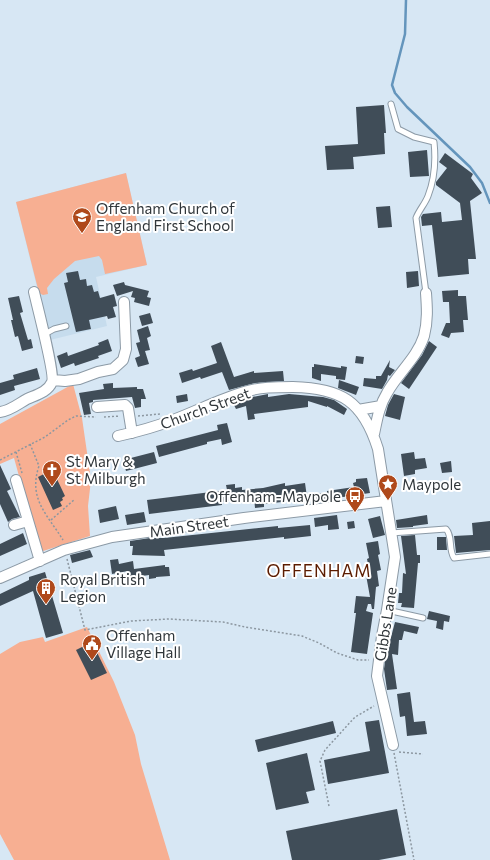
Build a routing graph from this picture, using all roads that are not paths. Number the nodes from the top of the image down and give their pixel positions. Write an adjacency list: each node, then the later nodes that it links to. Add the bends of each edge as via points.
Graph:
1 (391, 104): 3 (lane, via 398,129 414,137 434,142 434,176 428,197 416,218)
2 (34, 292): 6 (street)
3 (426, 292): 8 (street, via 427,318 424,337)
4 (124, 302): 7 (street, via 126,349 123,360 112,368 79,379)
5 (66, 326): 6 (lane)
6 (43, 335): 7 (street)
7 (53, 380): 10 (street, via 42,392 9,410)
8 (380, 406): 9 (street); 13 (street)
9 (358, 410): 12 (street, Church Street, via 350,401 326,390 259,388 232,396 173,421); 13 (street, Church Street)
10 (0, 412)
11 (97, 412): 12 (street, via 125,405 128,408)
12 (132, 433): 14 (street, Church Street)
13 (374, 434): 16 (street, Church Street)
14 (118, 436)
15 (16, 480): 17 (street)
16 (386, 501): 19 (street, Gibbs Lane); 21 (street, Main Street, via 112,537 65,550)
17 (28, 521): 18 (street); 21 (street)
18 (14, 525)
19 (391, 533): 20 (lane, via 446,529 449,532 450,553 454,558); 23 (street, Gibbs Lane, via 395,557)
20 (490, 554)
21 (40, 562): 22 (street, Main Street)
22 (0, 578)
23 (387, 610): 24 (lane); 25 (street, Gibbs Lane, via 377,676)
24 (423, 618)
25 (393, 745)

